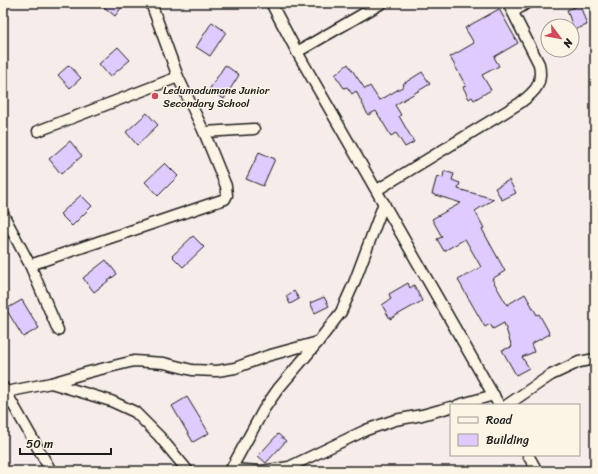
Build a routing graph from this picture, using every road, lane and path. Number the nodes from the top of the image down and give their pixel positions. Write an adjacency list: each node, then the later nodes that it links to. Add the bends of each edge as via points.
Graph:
1 (151, 3): 7 (street)
2 (271, 3): 6 (street)
3 (382, 3): 6 (street)
4 (527, 3): 5 (street)
5 (510, 7): 11 (street, via 539,64 541,74 538,85 531,95)
6 (297, 52): 11 (street)
7 (178, 77): 9 (street); 10 (street)
8 (254, 128): 10 (street)
9 (38, 131)
10 (204, 132): 14 (street, via 227,190 225,199)
11 (376, 190): 12 (street)
12 (384, 203): 16 (street, via 348,298 341,312); 20 (street)
13 (3, 214): 14 (street)
14 (30, 265): 15 (street)
15 (58, 330)
16 (318, 342): 18 (street, via 235,368 217,371 134,361); 26 (street, via 264,409)
17 (595, 359): 23 (street, via 579,362 551,375)
18 (51, 383): 19 (street); 28 (street, via 111,401 135,412)
19 (4, 389): 27 (street)
20 (494, 395): 21 (street); 22 (street)
21 (462, 404)
22 (498, 404)
23 (508, 404)
24 (450, 407): 26 (street, via 395,420 366,430 289,467 262,471)
25 (529, 456): 29 (street)
26 (230, 470)
27 (51, 471)
28 (188, 471)
29 (537, 471)

